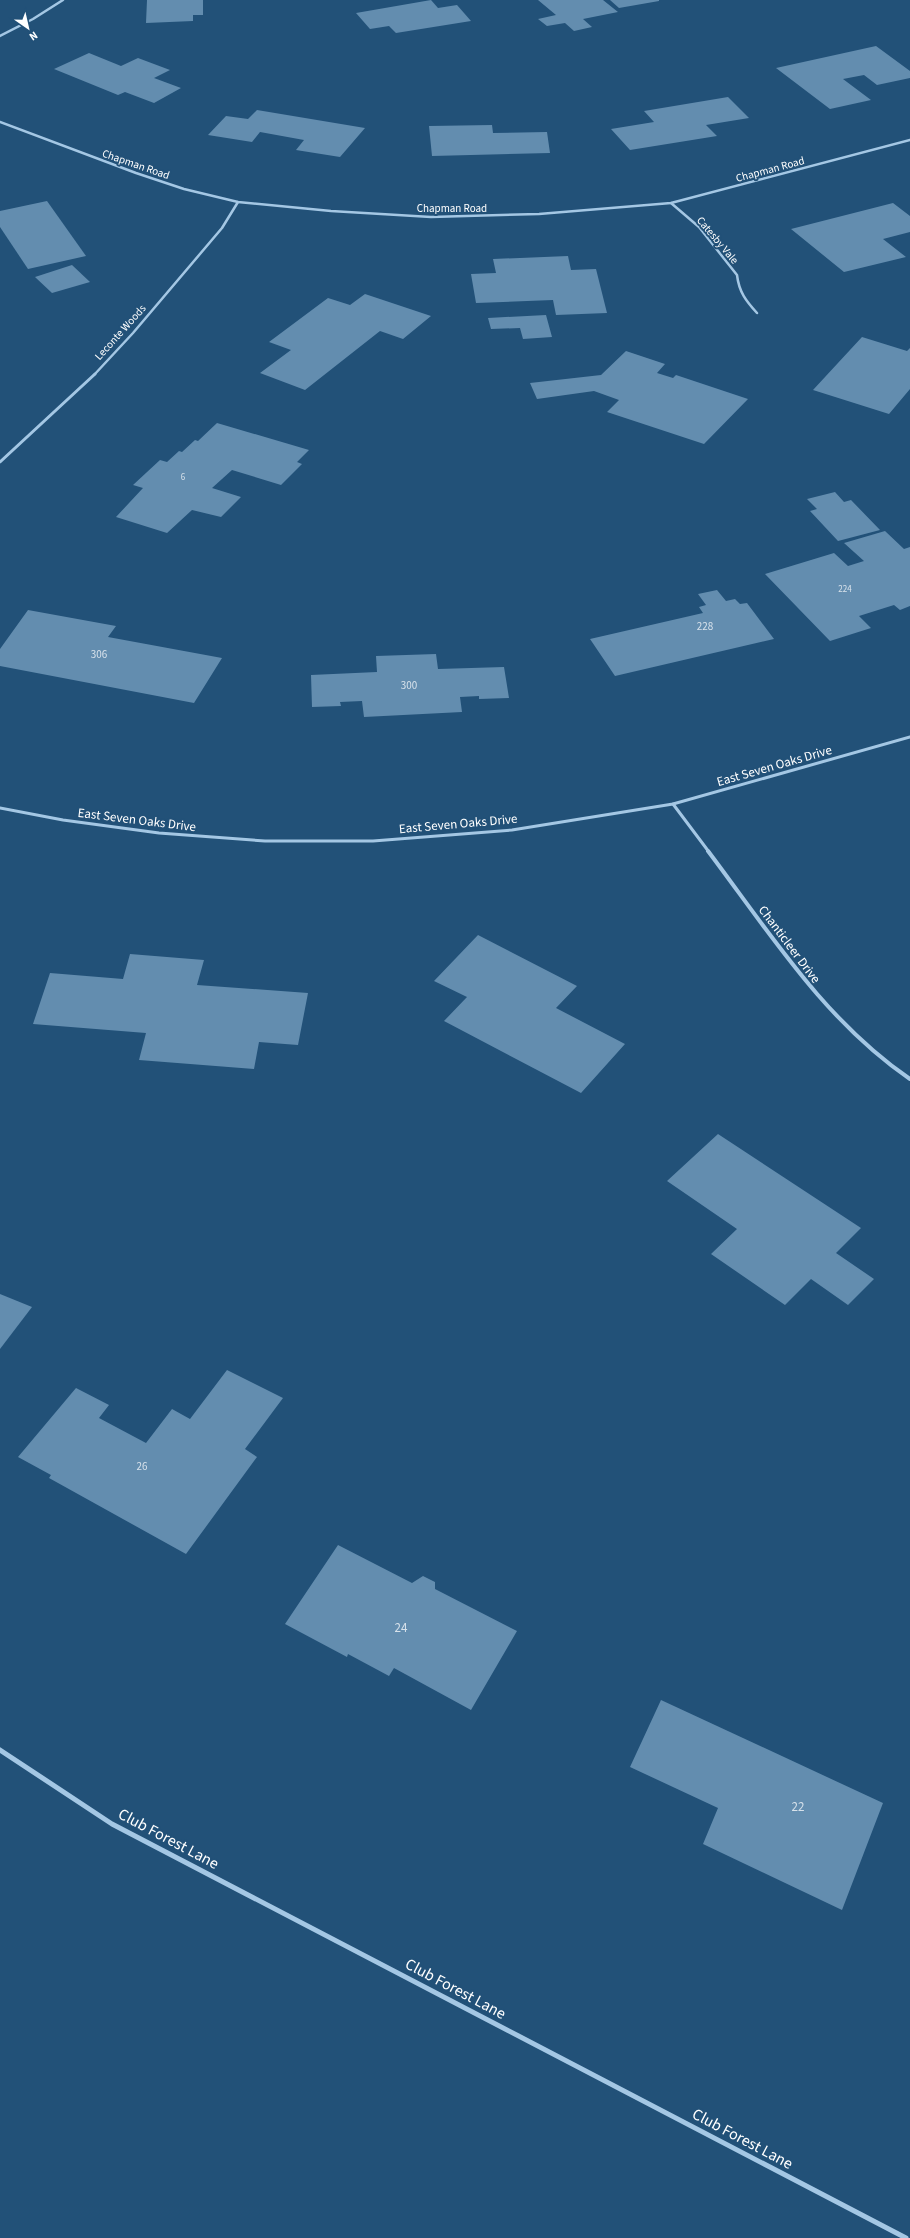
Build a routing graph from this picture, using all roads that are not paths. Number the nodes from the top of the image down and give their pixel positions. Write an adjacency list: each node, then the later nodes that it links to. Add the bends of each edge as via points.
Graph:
1 (63, 0): 2 (street)
2 (0, 36)
3 (0, 122): 5 (street, Chapman Road, via 136,173 184,189)
4 (910, 140): 6 (street, Chapman Road)
5 (238, 202): 6 (street, Chapman Road, via 331,212 453,217 539,214); 8 (street, Leconte Woods, via 222,228 133,333 86,383)
6 (671, 203): 7 (street, Catesby Vale, via 699,227 737,275 743,297)
7 (757, 313)
8 (0, 462)
9 (910, 737): 10 (street, East Seven Oaks Drive)
10 (673, 804): 11 (street, East Seven Oaks Drive, via 512,830 373,841 265,841 159,833 63,820); 12 (street, Chanticleer Drive, via 818,997 840,1021 893,1068)
11 (0, 808)
12 (910, 1079)
13 (0, 1750): 14 (street, Club Forest Lane, via 112,1824)
14 (906, 2238)

